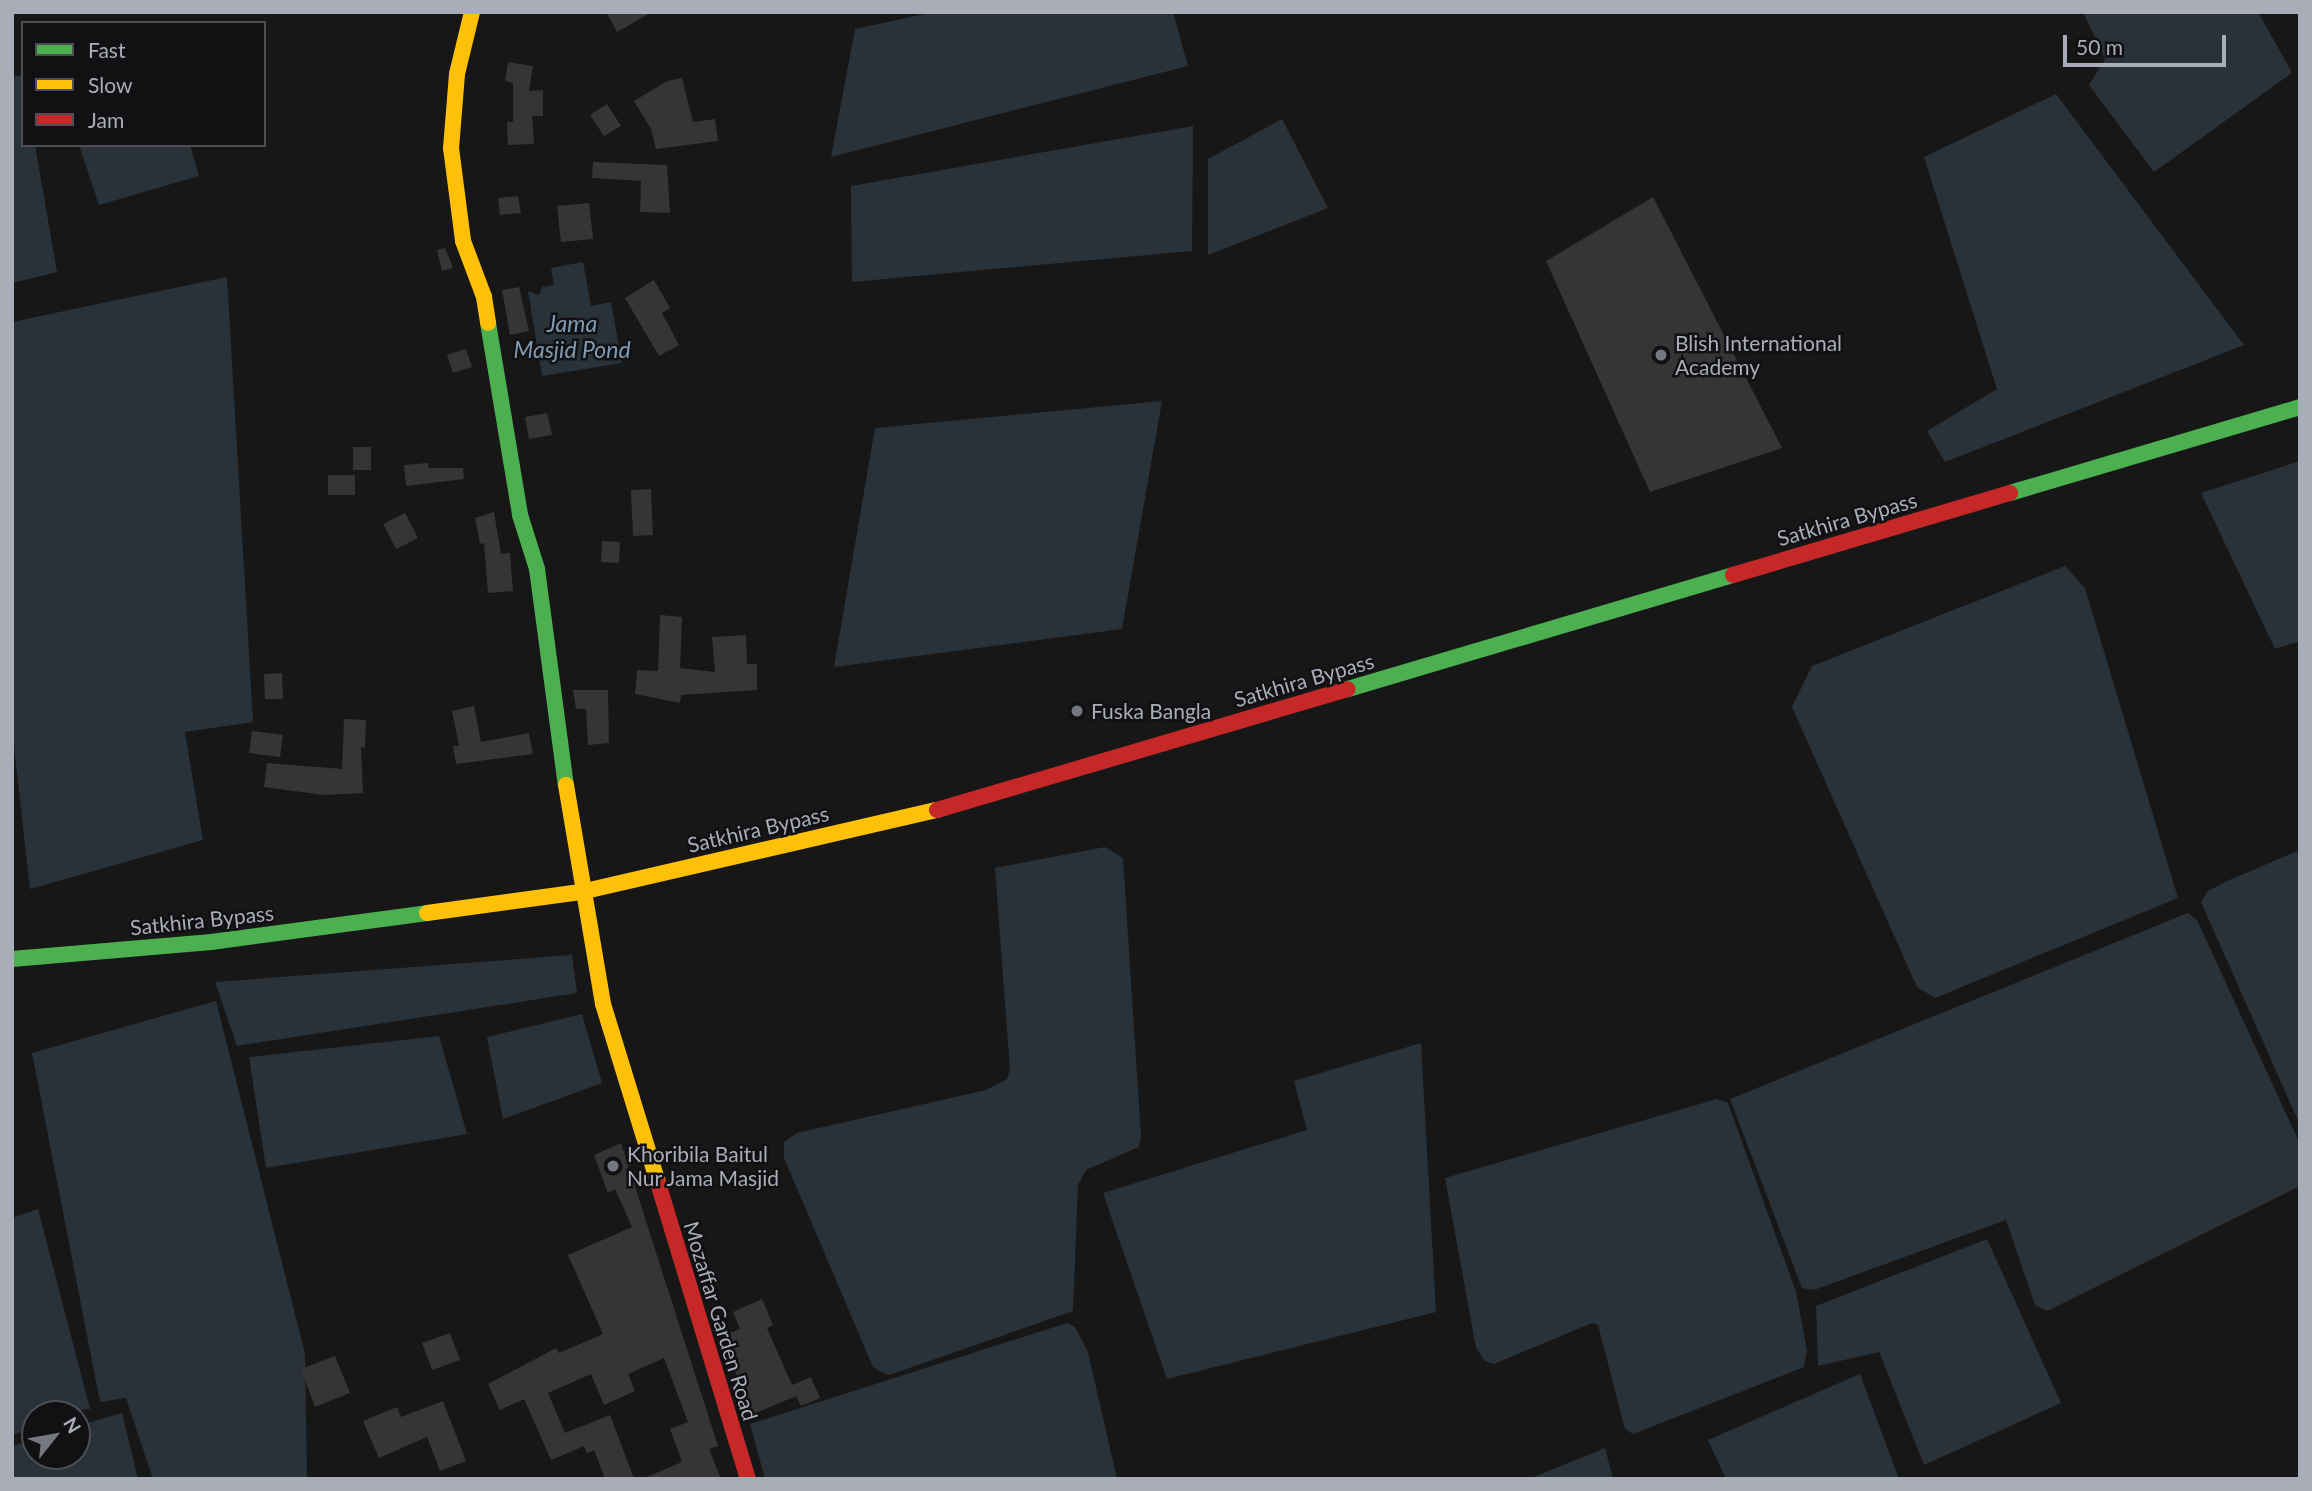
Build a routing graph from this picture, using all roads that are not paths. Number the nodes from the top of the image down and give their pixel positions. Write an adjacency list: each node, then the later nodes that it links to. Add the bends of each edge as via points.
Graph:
1 (472, 12): 3 (main road, Mozaffar Garden Road, via 457,74 451,148 463,241 484,297 520,515 537,569)
2 (2300, 407): 3 (main road, Satkhira Bypass, via 949,807)
3 (581, 892): 4 (main road, Satkhira Bypass, via 211,942); 5 (main road, Mozaffar Garden Road, via 603,1004)
4 (12, 959)
5 (748, 1479)

